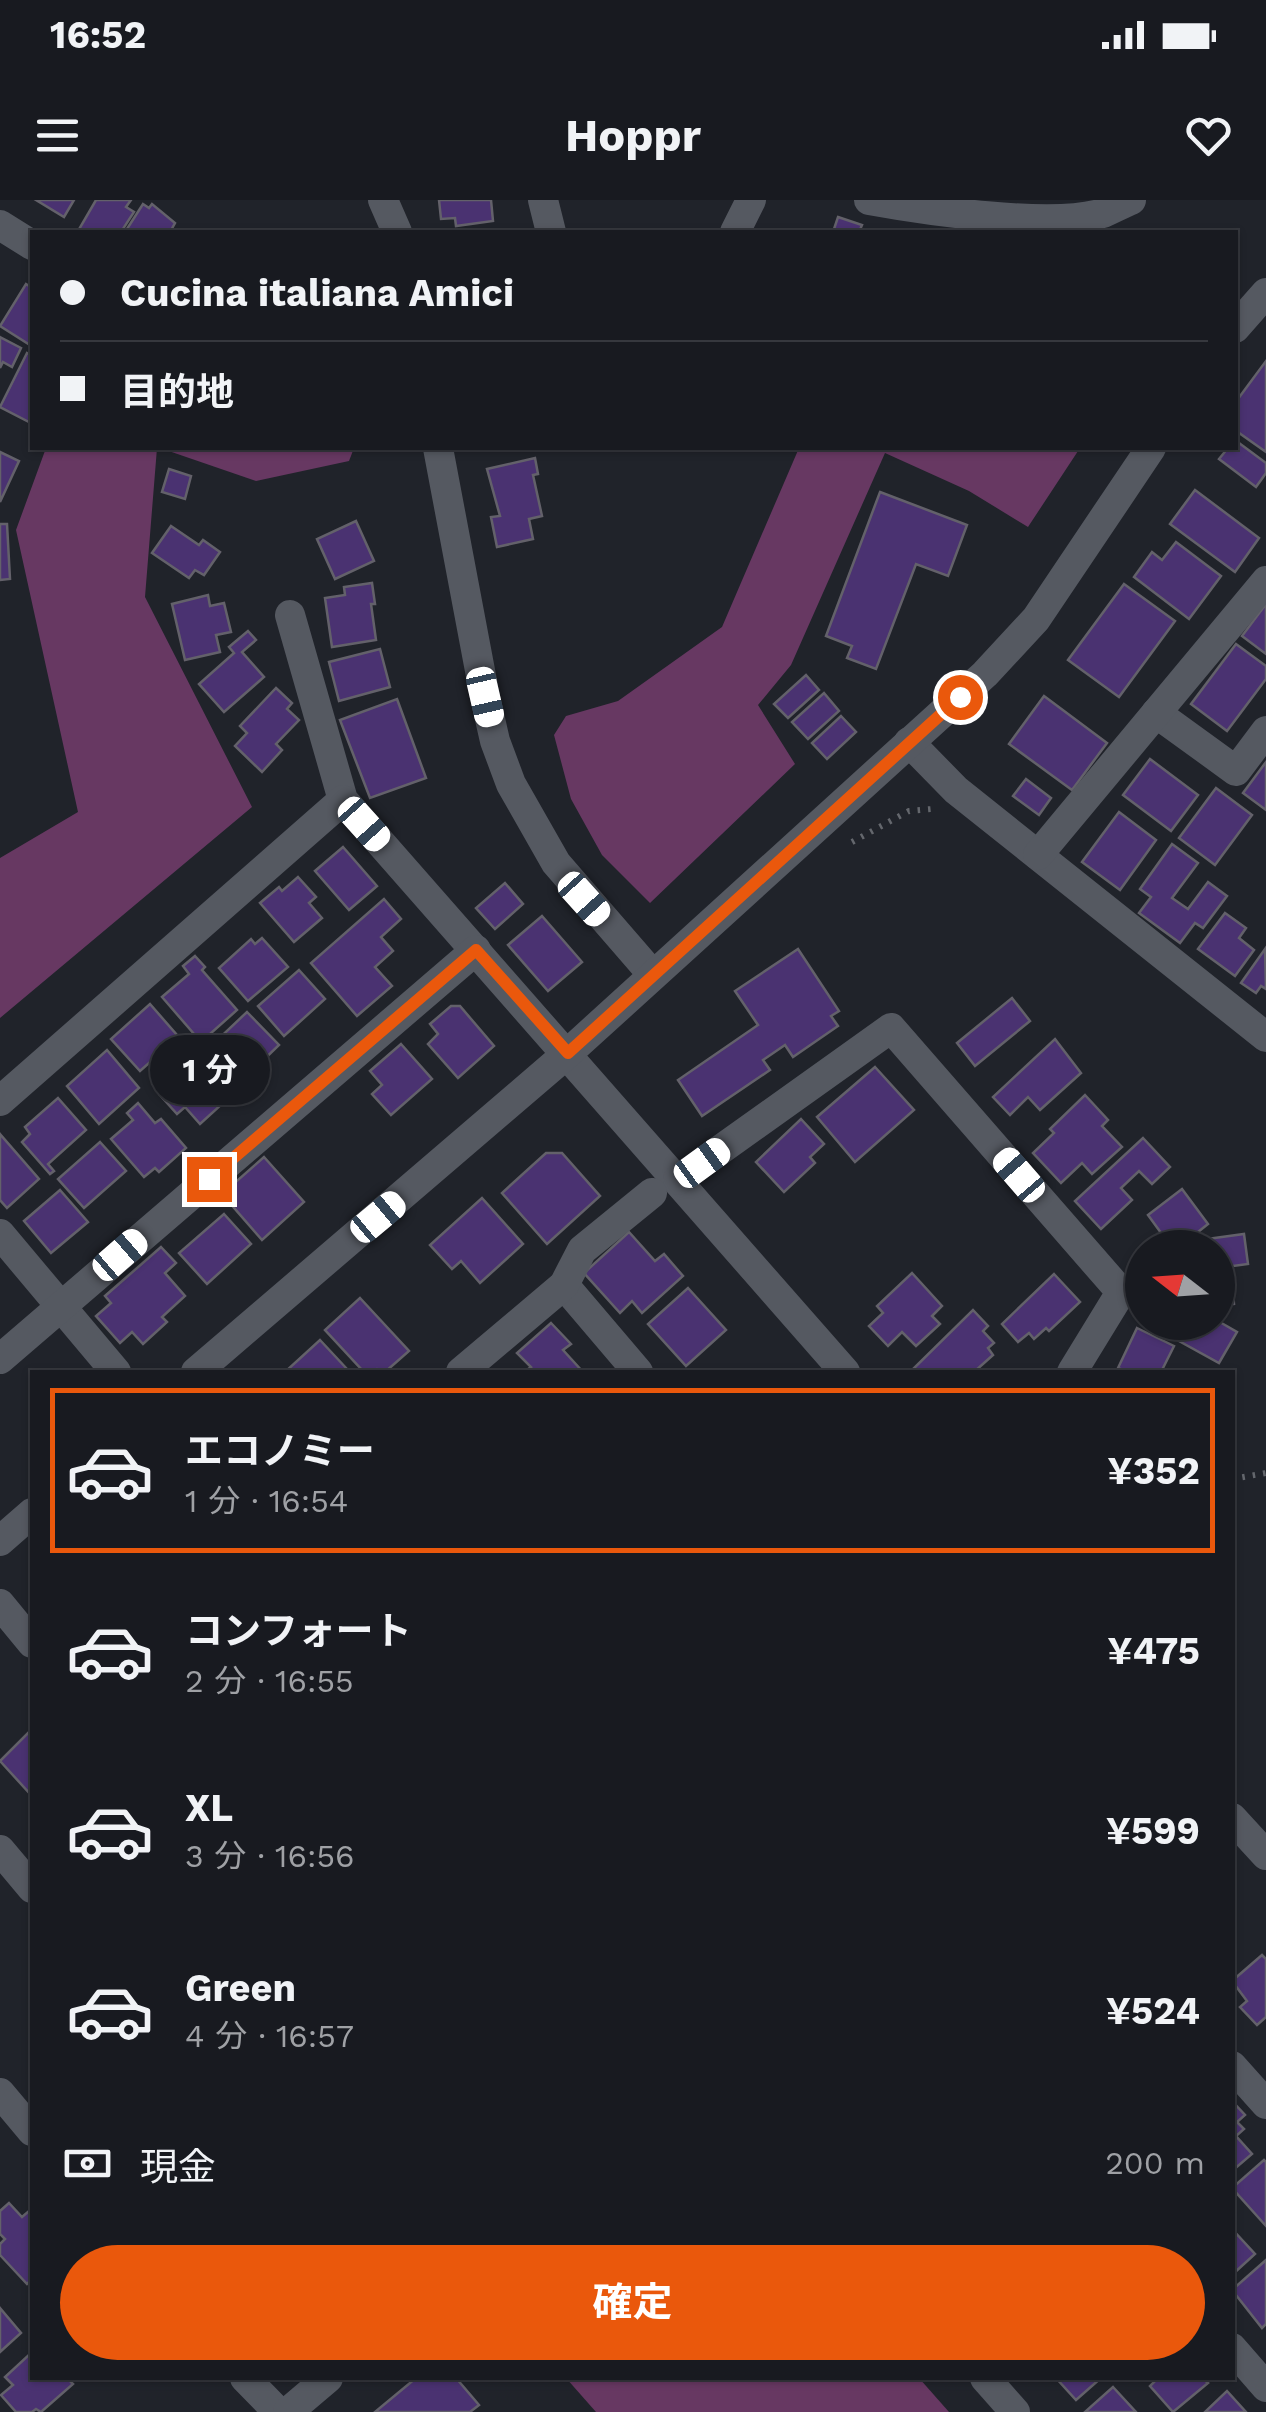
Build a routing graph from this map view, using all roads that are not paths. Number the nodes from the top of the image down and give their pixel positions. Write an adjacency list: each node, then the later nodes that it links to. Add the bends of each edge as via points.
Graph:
1 (384, 200): 7 (street)
2 (543, 200): 8 (street)
3 (751, 200): 9 (street)
4 (869, 200): 5 (street, via 1045,218 1100,214)
5 (1132, 200)
6 (0, 226): 10 (street)
7 (396, 230)
8 (550, 230)
9 (736, 230)
10 (30, 244)
11 (1266, 293): 12 (street)
12 (1238, 325)
13 (438, 450): 23 (street, via 485,697 511,784 556,864)
14 (1150, 450): 19 (street, via 1036,619)
15 (1266, 580): 17 (street)
16 (290, 615): 20 (street)
17 (1156, 713): 18 (street, via 1236,771); 21 (street)
18 (1266, 731)
19 (909, 742): 21 (street); 23 (street)
20 (343, 800): 22 (street); 26 (street)
21 (1038, 856): 24 (street)
22 (476, 950): 25 (street); 30 (street)
23 (654, 975): 25 (street)
24 (1266, 1037)
25 (568, 1053): 27 (street); 33 (street)
26 (0, 1101)
27 (665, 1186): 29 (street, via 582,1250); 36 (street); 37 (street, via 891,1028 1121,1292)
28 (0, 1234): 30 (street)
29 (564, 1285): 34 (street); 35 (street)
30 (60, 1306): 31 (street); 32 (street)
31 (0, 1358)
32 (114, 1370)
33 (198, 1370)
34 (463, 1370)
35 (636, 1370)
36 (843, 1370)
37 (1073, 1370)
38 (30, 1515): 39 (street)
39 (0, 1541)
40 (0, 1604): 41 (street)
41 (30, 1641)
42 (1235, 1821): 44 (street)
43 (0, 1850): 45 (street)
44 (1266, 1856)
45 (30, 1886)
46 (1235, 2069): 48 (street)
47 (0, 2093): 49 (street)
48 (1266, 2104)
49 (30, 2129)
50 (1235, 2351): 54 (street)
51 (246, 2380): 55 (street)
52 (326, 2380): 56 (street)
53 (987, 2380): 57 (street)
54 (1266, 2387)
55 (278, 2412)
56 (288, 2412)
57 (1014, 2412)

